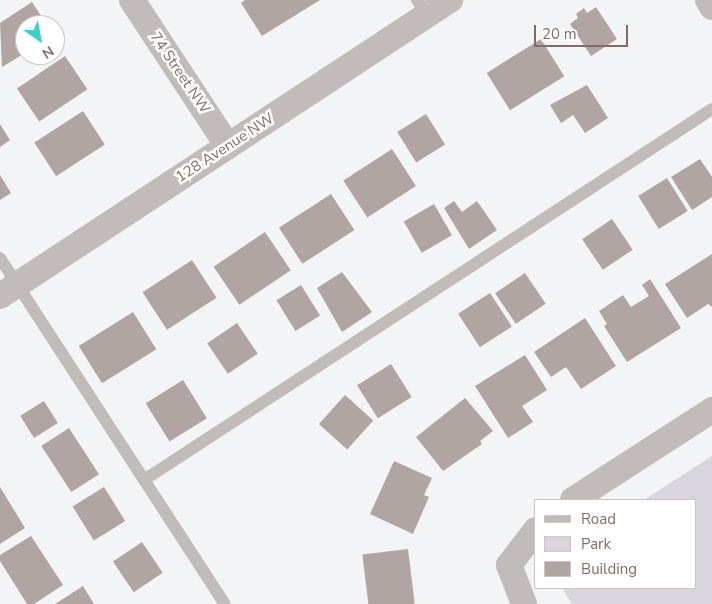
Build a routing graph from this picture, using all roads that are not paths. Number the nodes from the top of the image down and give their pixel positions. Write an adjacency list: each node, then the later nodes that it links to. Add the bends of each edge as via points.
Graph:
1 (132, 0): 7 (street, 74 Street NW)
2 (450, 0): 5 (street, 128 Avenue NW)
3 (708, 0): 4 (street)
4 (712, 6)
5 (422, 8): 7 (street, 128 Avenue NW)
6 (712, 109): 11 (lane)
7 (228, 146): 9 (street, 128 Avenue NW)
8 (0, 258): 9 (lane)
9 (9, 290): 11 (lane)
10 (712, 410): 12 (street)
11 (144, 480): 14 (lane)
12 (576, 499)
13 (534, 533): 15 (street, via 509,565)
14 (225, 604)
15 (524, 604)

